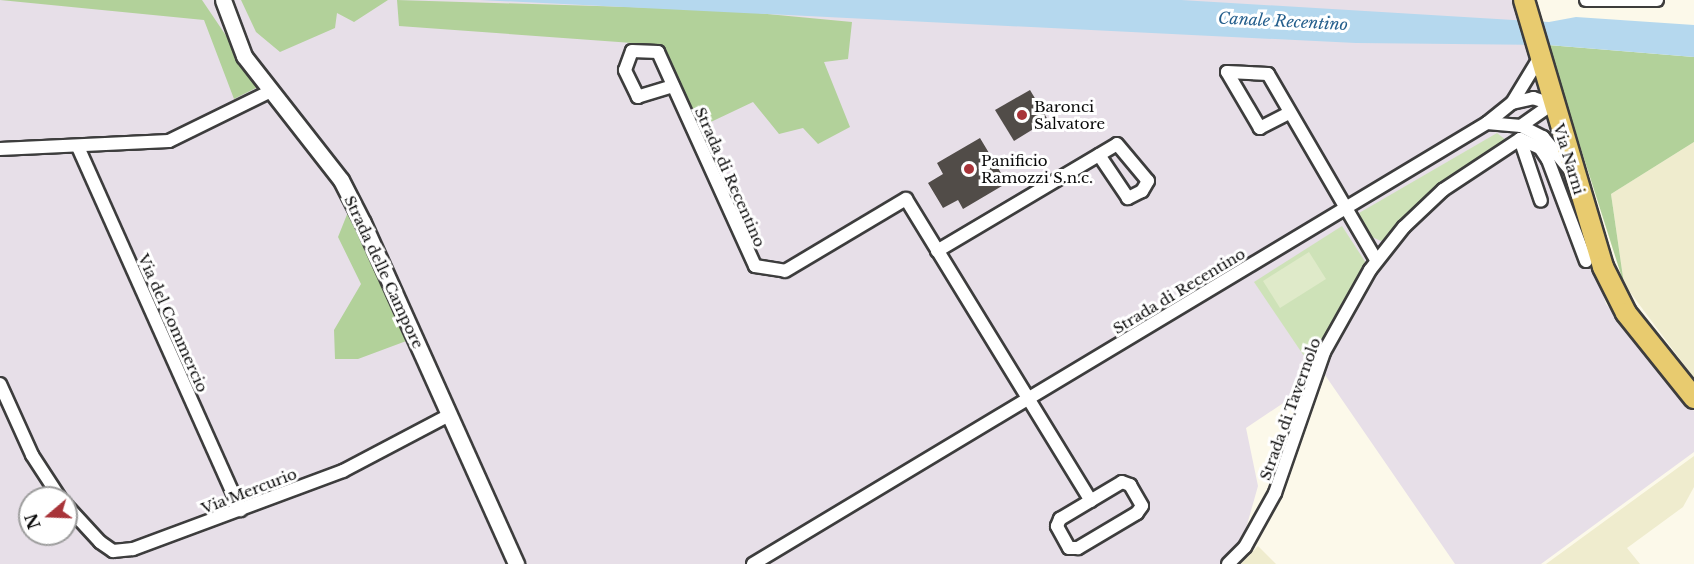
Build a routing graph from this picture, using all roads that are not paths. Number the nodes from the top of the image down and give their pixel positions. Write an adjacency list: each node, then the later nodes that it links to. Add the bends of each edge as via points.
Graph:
1 (223, 0): 7 (street, Strada delle Campore, via 244,56)
2 (1586, 0): 3 (street)
3 (1657, 0)
4 (1526, 5): 5 (main road, Via Narni)
5 (1540, 57): 8 (street, Strada di Recentino); 9 (main road, Via Narni)
6 (673, 86): 19 (street, Strada di Recentino, via 755,266 785,271 906,199)
7 (269, 92): 13 (street, via 169,141); 25 (street, Strada delle Campore, via 341,180)
8 (1512, 102): 9 (street, via 1533,98); 11 (street, Strada di Recentino)
9 (1552, 104): 12 (street); 16 (main road, Via Narni)
10 (1289, 113): 10 (street, via 1268,74 1227,72 1260,128); 18 (street)
11 (1487, 123): 12 (street); 18 (street, Strada di Recentino)
12 (1521, 133): 16 (street, via 1543,137); 17 (street); 20 (street, Strada di Tavernolo, via 1443,190); 21 (street, via 1548,160)
13 (78, 147): 14 (street); 28 (street, Via del Commercio)
14 (0, 149)
15 (1100, 155): 19 (street)
16 (1573, 172): 24 (main road, Via Narni, via 1603,267 1626,313)
17 (1541, 201)
18 (1344, 210): 20 (street); 23 (street, Strada di Recentino)
19 (937, 251): 23 (street, Strada di Recentino)
20 (1377, 261): 32 (street, Strada di Tavernolo, via 1324,352 1275,493 1249,540)
21 (1586, 261)
22 (1, 388): 26 (street, via 32,455)
23 (1028, 398): 27 (street, Strada di Recentino); 31 (street, Strada di Recentino)
24 (1694, 398)
25 (450, 414): 28 (street, Via Mercurio, via 343,471); 30 (street, Strada delle Campore)
26 (52, 486)
27 (1091, 501): 27 (street, via 1060,519 1057,526 1069,548 1078,548 1142,506 1130,485 1122,482)
28 (240, 510): 29 (street, Via Mercurio, via 161,541 113,551)
29 (78, 517)
30 (516, 564)
31 (753, 564)
32 (1228, 564)

